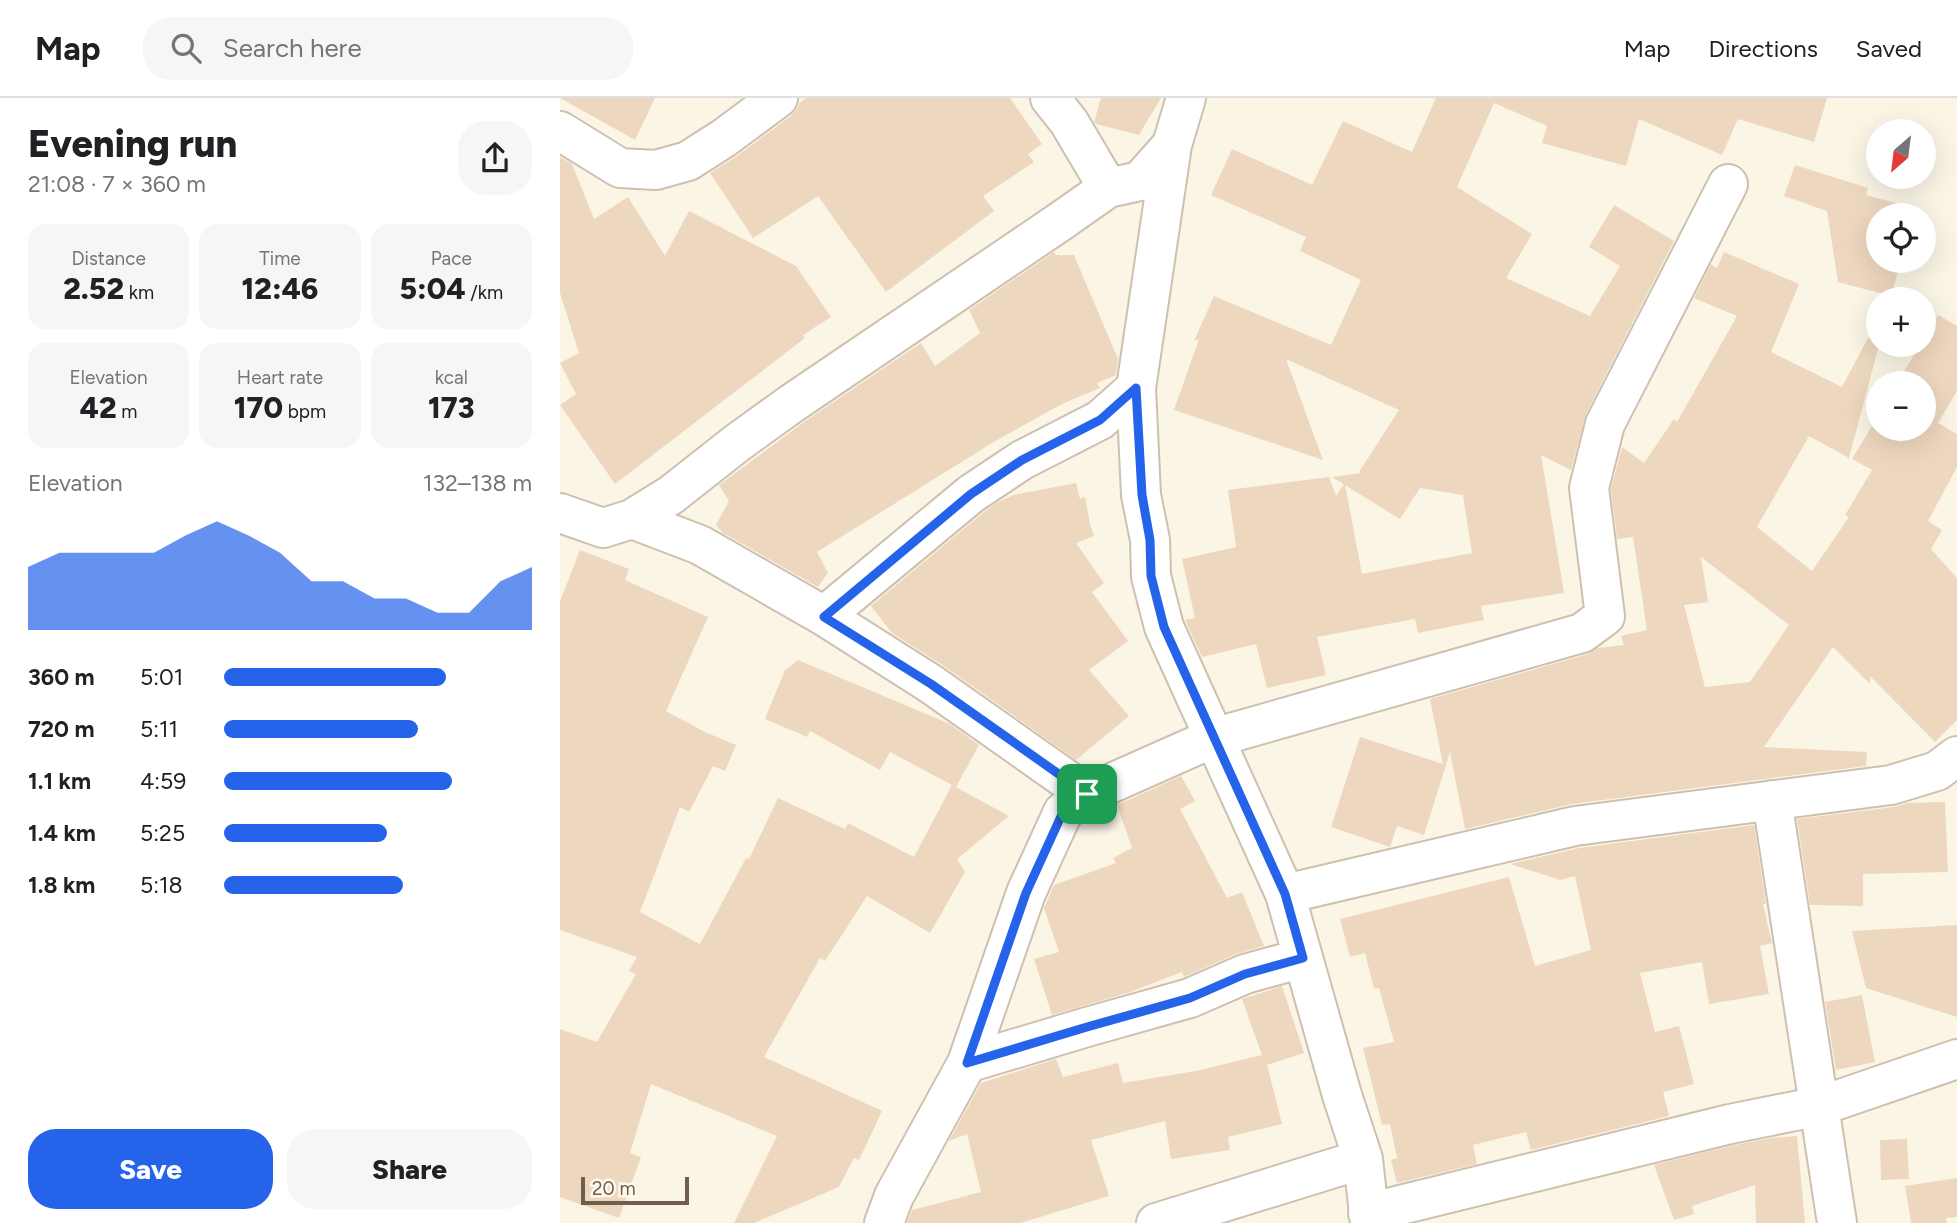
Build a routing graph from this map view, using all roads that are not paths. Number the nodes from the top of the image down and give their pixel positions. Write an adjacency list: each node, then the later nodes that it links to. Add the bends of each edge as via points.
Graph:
1 (778, 98): 4 (street, via 688,161 656,170 620,168)
2 (1050, 98): 7 (street)
3 (1186, 98): 5 (street)
4 (560, 131)
5 (1172, 145): 7 (street, via 1140,181); 8 (street)
6 (1728, 184): 12 (street, via 1605,424 1589,488 1605,616 1582,633)
7 (1108, 188): 10 (street, via 791,404)
8 (1136, 388): 11 (street, via 1100,420 1022,460 971,494); 12 (street, via 1151,576 1164,627)
9 (560, 513): 10 (street, via 603,528)
10 (632, 519): 11 (street, via 700,545)
11 (824, 617): 14 (street, via 931,684)
12 (1213, 738): 14 (street); 16 (street)
13 (1957, 756): 15 (street, via 1937,771 1891,785)
14 (1087, 794): 19 (street, via 1063,812 1026,893)
15 (1772, 800): 16 (street, via 1575,826); 20 (street)
16 (1285, 894): 17 (street)
17 (1303, 958): 19 (street, via 1245,974 1190,998); 21 (street)
18 (1957, 1059): 20 (street)
19 (967, 1063): 23 (street, via 894,1196)
20 (1820, 1106): 22 (street, via 1730,1124); 25 (street)
21 (1363, 1159): 22 (street); 24 (street)
22 (1369, 1218)
23 (884, 1223)
24 (1156, 1223)
25 (1837, 1223)

